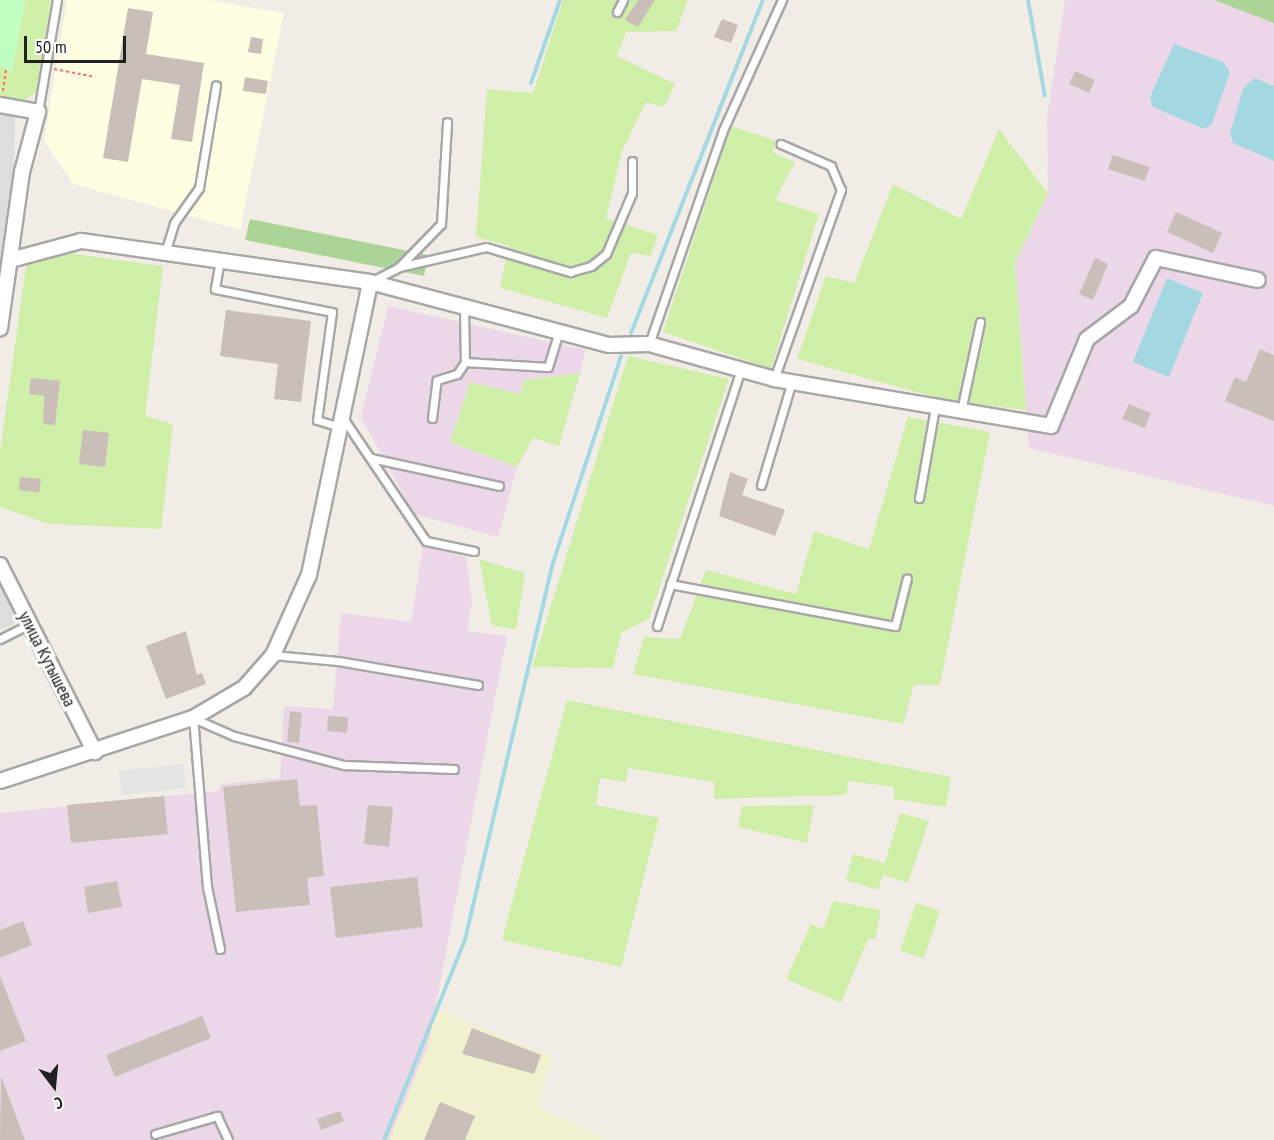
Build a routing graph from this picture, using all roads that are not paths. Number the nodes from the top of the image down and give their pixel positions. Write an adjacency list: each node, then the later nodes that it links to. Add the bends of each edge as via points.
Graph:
1 (57, 0): 7 (lane)
2 (623, 0): 4 (lane)
3 (782, 0): 21 (lane, via 723,130)
4 (617, 12)
5 (216, 85): 11 (lane, via 199,188 174,223)
6 (0, 106): 7 (street)
7 (38, 112): 12 (street)
8 (447, 122): 14 (lane, via 441,224)
9 (781, 144): 24 (lane, via 831,166 842,190)
10 (632, 161): 14 (lane, via 632,193 606,254 591,266 570,272 486,248)
11 (165, 253): 12 (street, via 81,241); 13 (street)
12 (5, 260): 19 (street)
13 (220, 260): 16 (street); 29 (lane, via 215,289 332,312 317,420)
14 (399, 267): 16 (lane)
15 (1258, 279): 27 (street, via 1156,258 1131,306 1087,339 1051,426)
16 (370, 282): 17 (street); 29 (street)
17 (464, 307): 20 (street); 22 (lane)
18 (980, 322): 27 (lane)
19 (0, 328)
20 (559, 332): 21 (street, via 609,345); 22 (lane, via 548,367)
21 (649, 344): 23 (street)
22 (465, 362): 28 (lane, via 456,374 437,380)
23 (741, 369): 24 (street); 37 (lane)
24 (774, 378): 25 (street)
25 (792, 381): 26 (street); 31 (lane)
26 (935, 407): 27 (street); 33 (lane)
27 (961, 411)
28 (432, 418)
29 (341, 421): 30 (lane); 41 (street, via 309,575)
30 (371, 458): 32 (lane); 34 (lane, via 426,541)
31 (760, 485)
32 (499, 486)
33 (919, 498)
34 (474, 551)
35 (0, 565): 38 (street, улица Кутышева)
36 (907, 578): 37 (lane, via 895,627)
37 (670, 584): 39 (lane)
38 (29, 624): 40 (lane); 44 (street, улица Кутышева)
39 (657, 626)
40 (0, 639)
41 (273, 655): 42 (lane, via 338,661); 43 (street, via 244,688)
42 (478, 685)
43 (193, 718): 44 (street); 45 (lane, via 234,736 344,765); 47 (lane, via 207,887)
44 (95, 753): 46 (street)
45 (454, 769)
46 (0, 781)
47 (220, 949)
48 (154, 1134): 49 (lane, via 217,1116)
49 (228, 1140)

